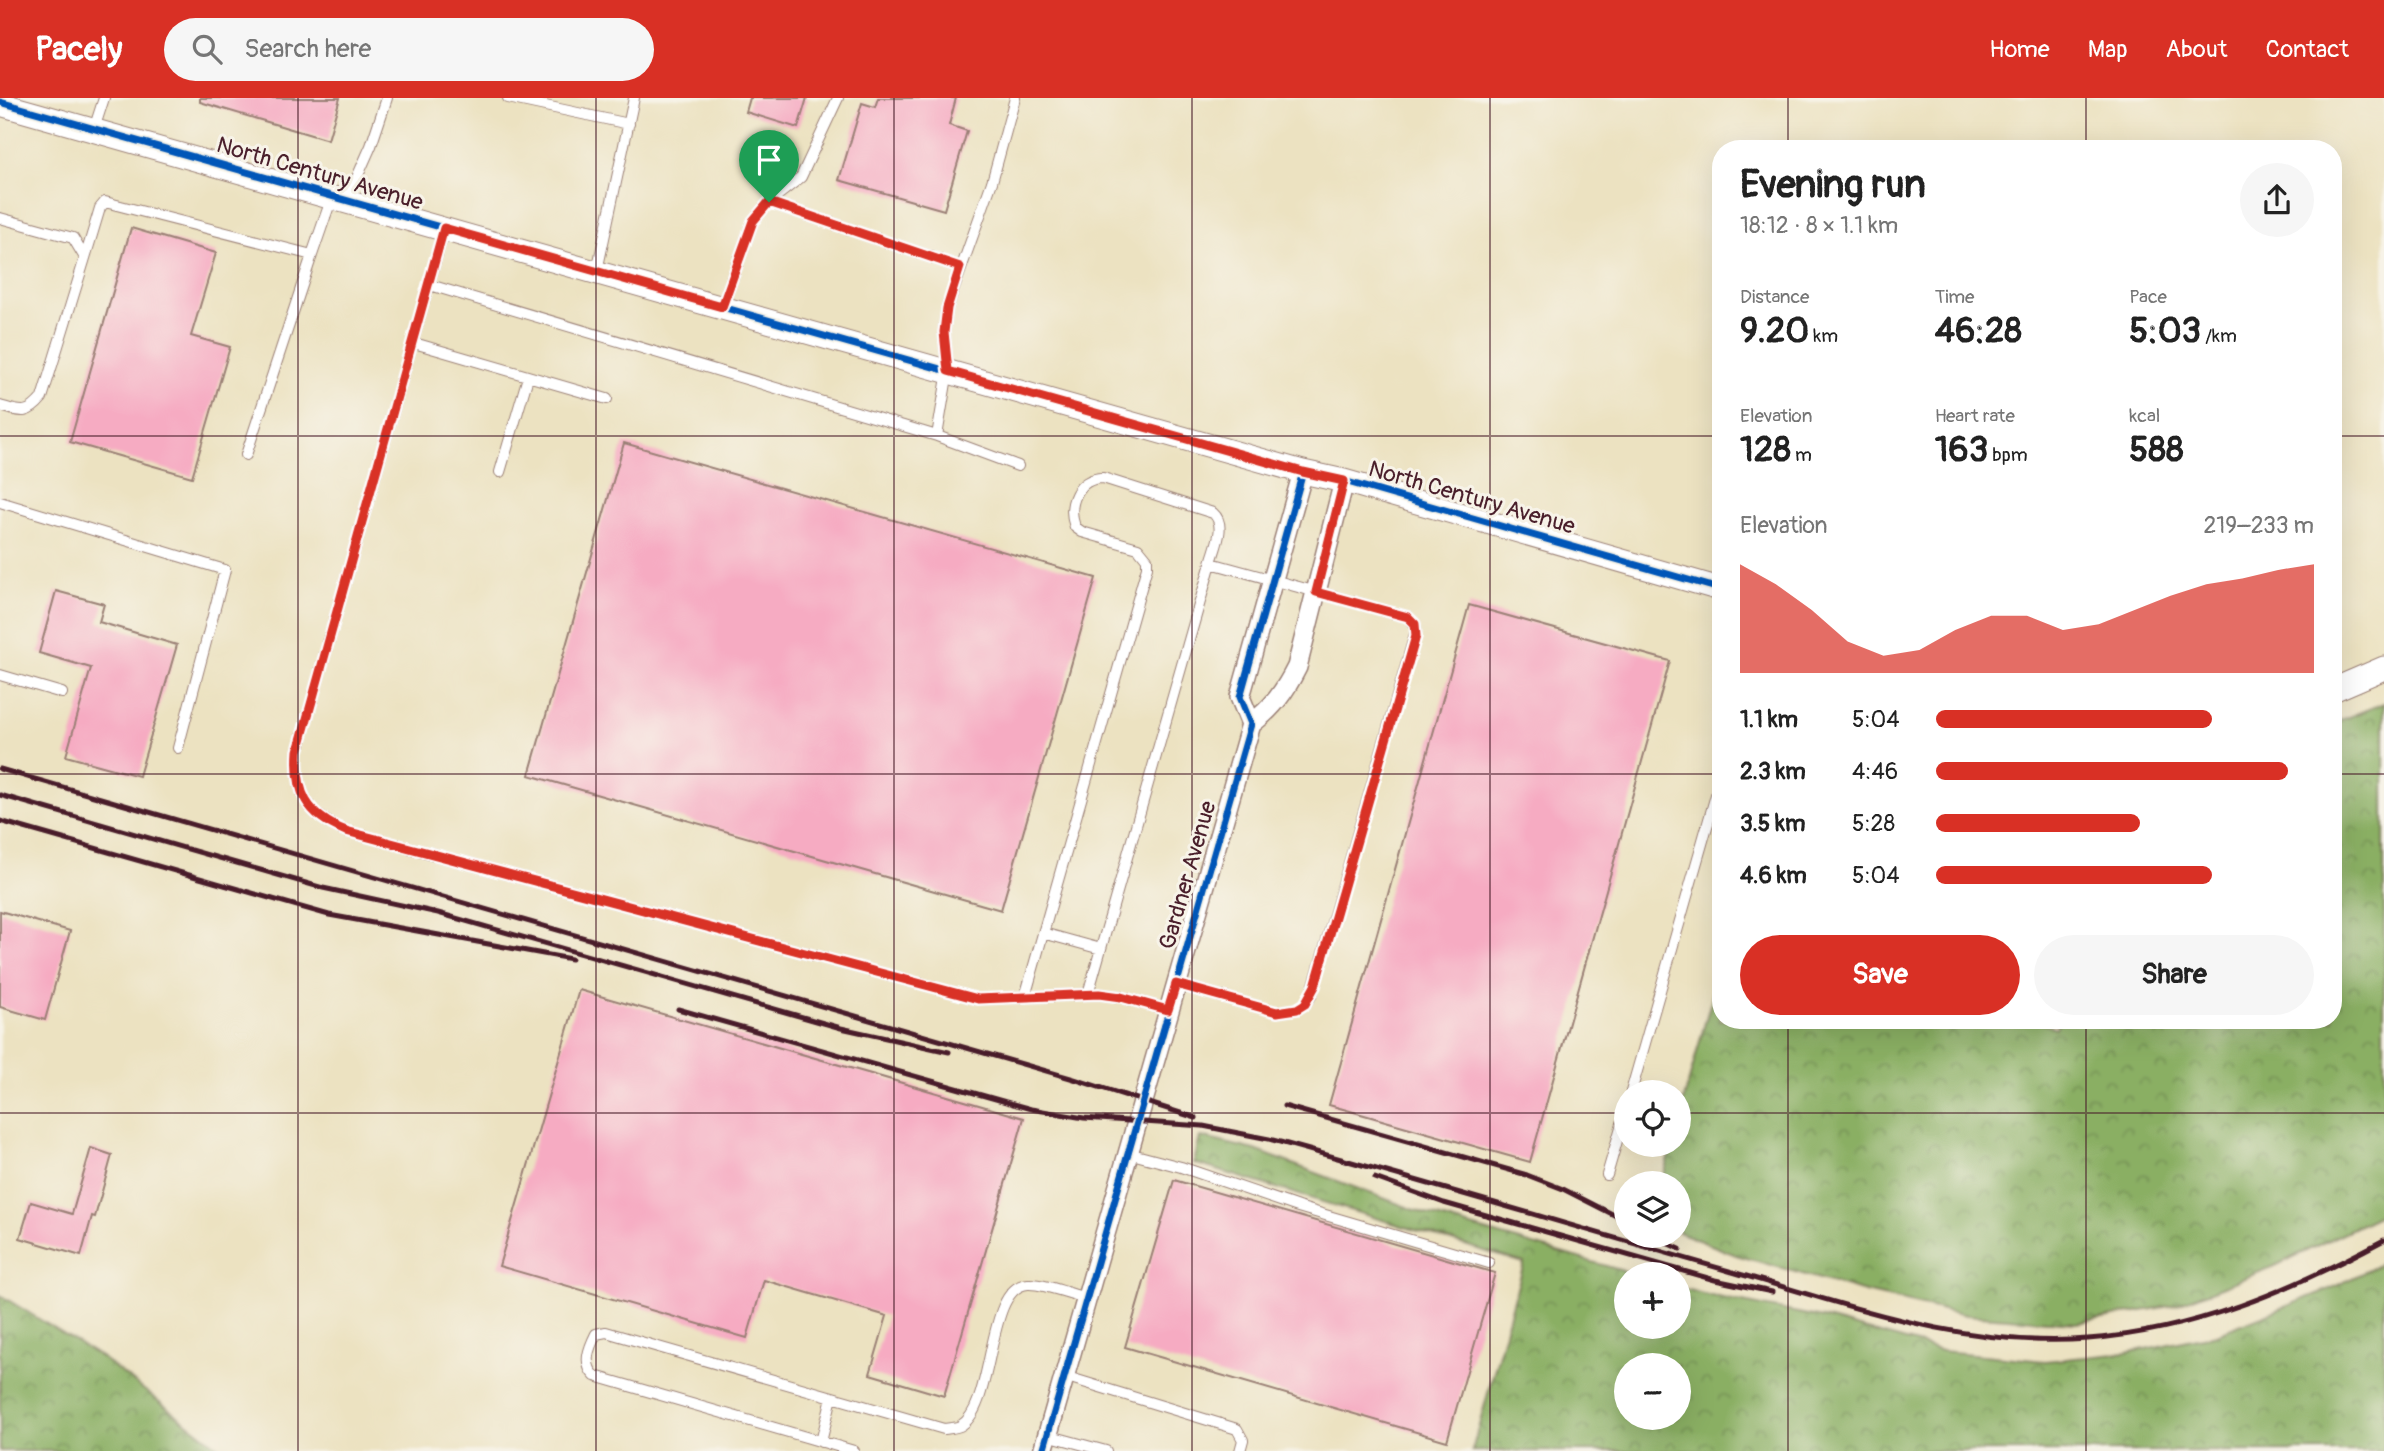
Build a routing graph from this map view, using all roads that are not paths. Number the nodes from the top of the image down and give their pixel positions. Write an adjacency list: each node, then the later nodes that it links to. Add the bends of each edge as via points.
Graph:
1 (104, 98): 9 (lane)
2 (387, 98): 10 (lane, via 371,146)
3 (508, 98): 8 (lane)
4 (634, 98): 8 (lane)
5 (838, 98): 11 (lane, via 801,177)
6 (1015, 98): 16 (lane, via 980,220)
7 (0, 102): 9 (street, North Century Avenue)
8 (629, 124): 17 (lane)
9 (94, 129): 10 (street, North Century Avenue)
10 (340, 198): 13 (street, North Century Avenue); 14 (lane)
11 (769, 202): 16 (lane); 19 (lane, via 753,221)
12 (0, 218): 15 (lane, via 73,238)
13 (444, 228): 17 (street, North Century Avenue); 18 (lane)
14 (312, 255): 15 (lane, via 105,202); 26 (lane)
15 (85, 258): 24 (lane, via 42,398 33,409 22,412)
16 (960, 267): 21 (lane, via 944,332)
17 (597, 271): 19 (street, North Century Avenue)
18 (430, 285): 20 (lane); 25 (lane)
19 (722, 307): 21 (street, North Century Avenue)
20 (414, 343): 22 (lane); 47 (lane, via 298,751 299,787 318,816 346,831 978,999)
21 (948, 371): 25 (lane); 29 (street, North Century Avenue)
22 (528, 377): 23 (lane); 28 (lane)
23 (607, 399)
24 (0, 407)
25 (937, 436): 27 (lane)
26 (246, 455)
27 (1018, 466)
28 (500, 472)
29 (1303, 472): 30 (street, North Century Avenue); 33 (street)
30 (1344, 481): 34 (street, North Century Avenue); 35 (street)
31 (0, 502): 41 (lane, via 225,570)
32 (1211, 563): 33 (lane); 43 (lane, via 1221,526 1213,513 1103,478 1084,482 1077,492 1072,509 1075,527 1138,548 1147,567); 44 (lane)
33 (1273, 580): 35 (lane); 40 (street, via 1240,697)
34 (1712, 587)
35 (1316, 592): 40 (street, via 1297,667 1285,692); 45 (lane, via 1408,617 1415,624 1416,636 1315,986 1305,1004 1277,1012)
36 (2384, 668): 38 (street)
37 (0, 675): 39 (lane)
38 (2342, 686)
39 (62, 693)
40 (1251, 723): 45 (street, Gardner Avenue)
41 (178, 748)
42 (1712, 809): 49 (lane)
43 (1043, 933): 44 (lane); 47 (lane)
44 (1101, 949): 46 (lane)
45 (1176, 984): 48 (street, Gardner Avenue)
46 (1088, 994): 47 (lane); 48 (lane, via 1121,997)
47 (1025, 997)
48 (1168, 1010): 51 (street, Gardner Avenue)
49 (1634, 1080)
50 (1614, 1151): 52 (lane)
51 (1127, 1153): 53 (lane); 54 (street, Gardner Avenue)
52 (1607, 1175)
53 (1489, 1263)
54 (1086, 1298): 55 (street, Gardner Avenue); 56 (lane, via 1029,1284 1014,1290 1002,1307 976,1408 960,1426 944,1429)
55 (1064, 1376): 58 (street, Gardner Avenue); 61 (lane, via 1237,1429 1244,1440)
56 (832, 1397): 57 (lane); 57 (lane, via 606,1332 596,1334 587,1357 595,1376)
57 (821, 1441): 59 (lane)
58 (1045, 1443): 60 (lane)
59 (854, 1451)
60 (1106, 1451)
61 (1240, 1451)

